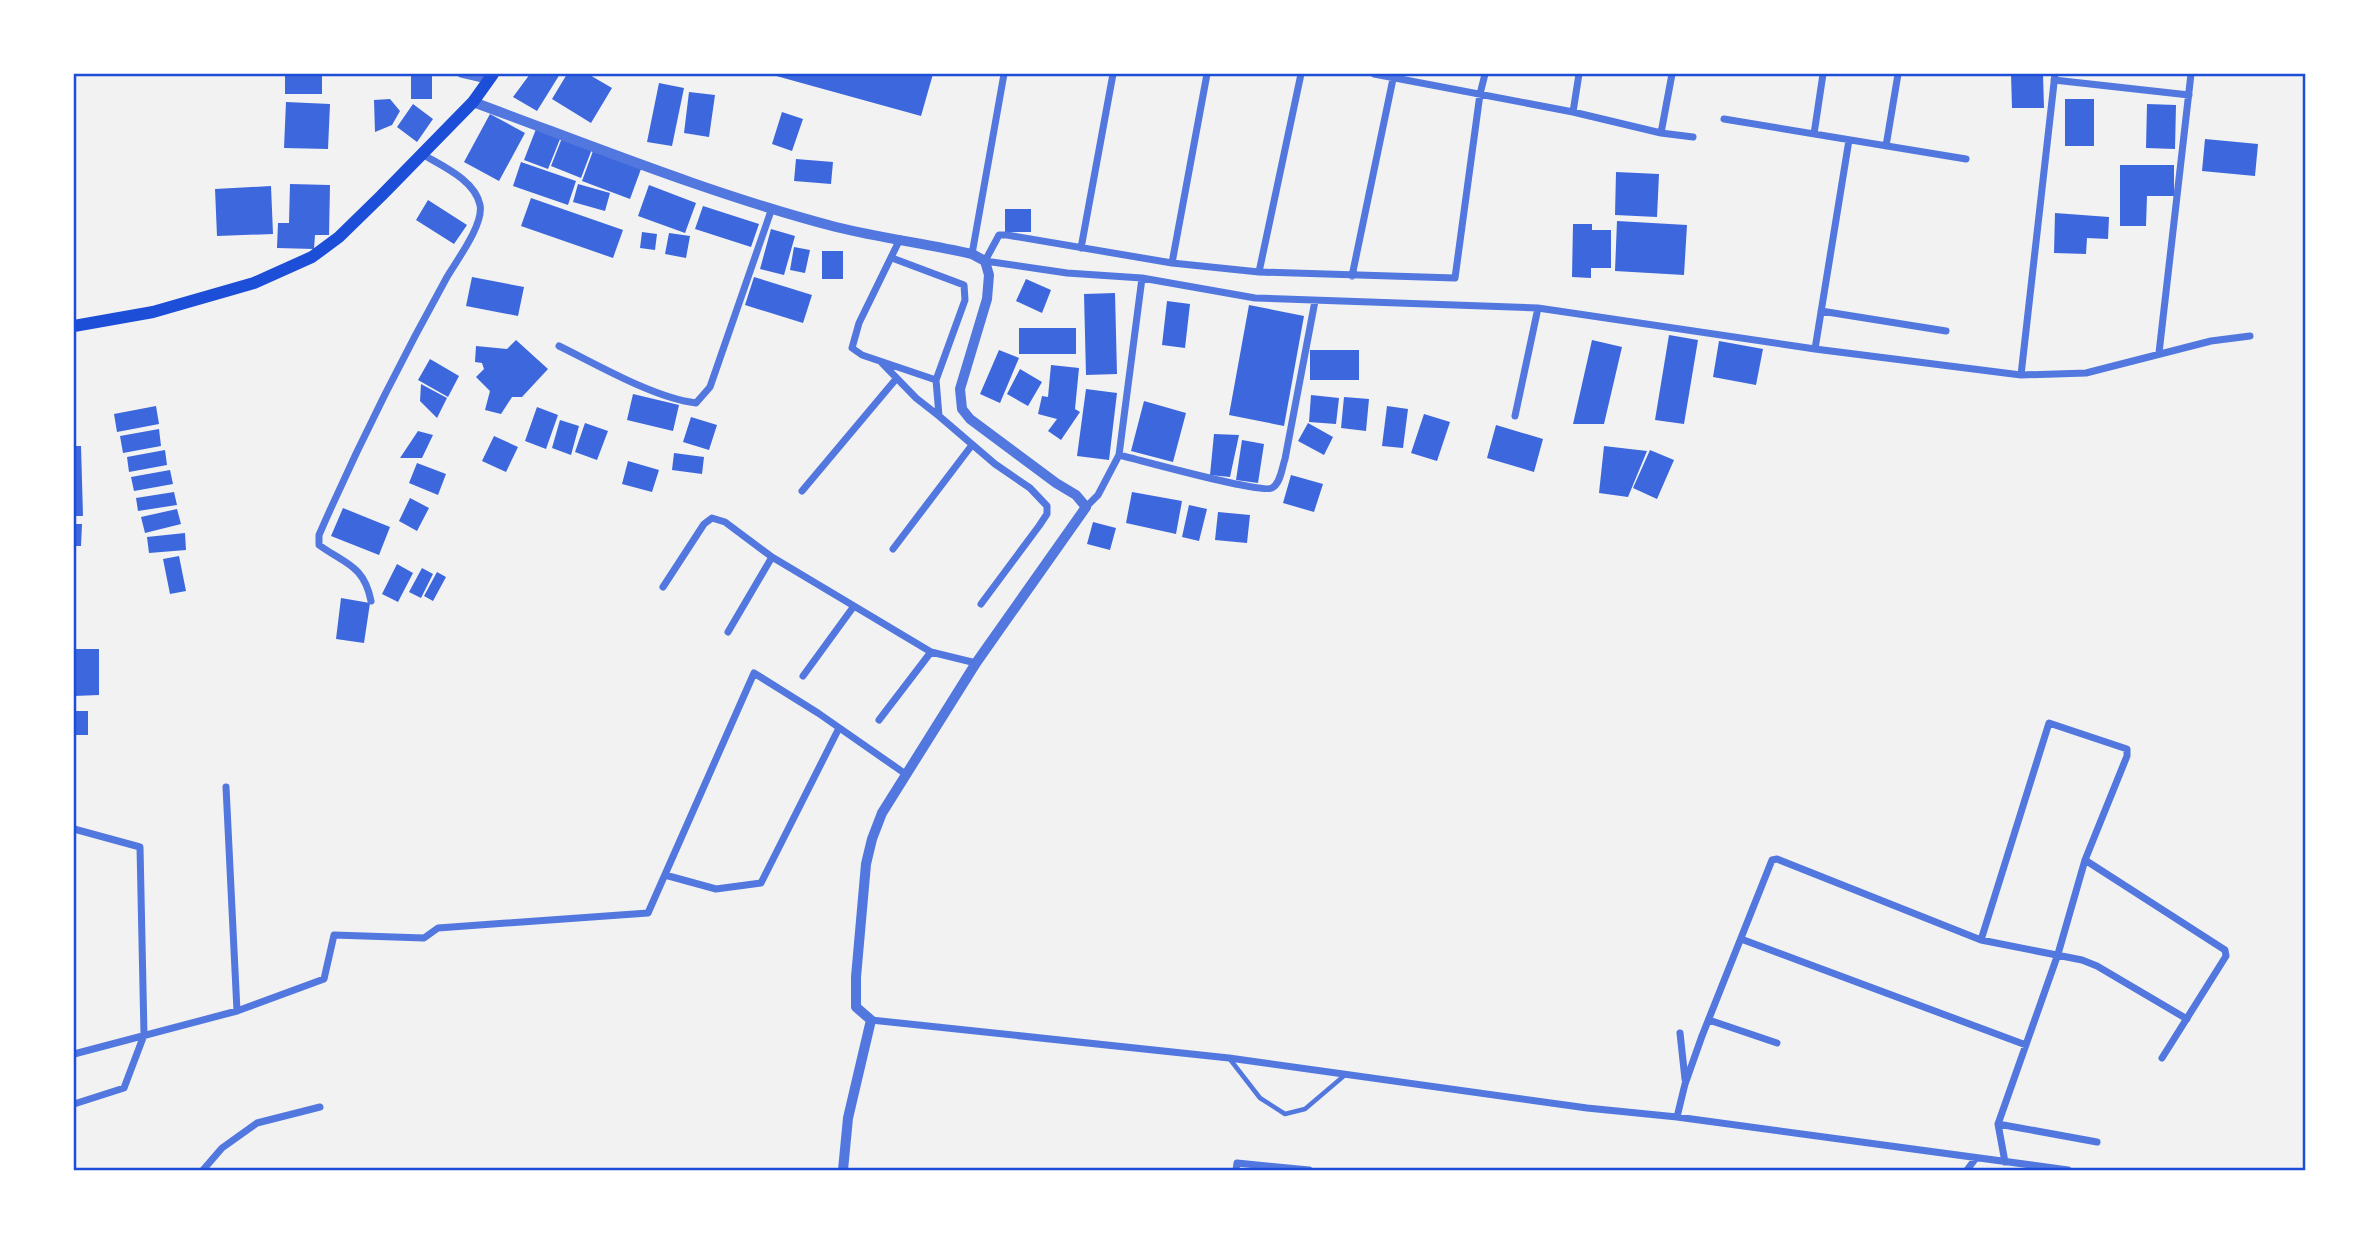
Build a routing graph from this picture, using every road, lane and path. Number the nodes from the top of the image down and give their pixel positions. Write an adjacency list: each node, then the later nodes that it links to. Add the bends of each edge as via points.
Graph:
1 (461, 74): 14 (street)
2 (1004, 74): 31 (street)
3 (1113, 74): 30 (street)
4 (1207, 74): 34 (street)
5 (1301, 74): 35 (street)
6 (1374, 74): 13 (street)
7 (1485, 74): 16 (street)
8 (1579, 74): 19 (street)
9 (1672, 74): 21 (street)
10 (1824, 74): 22 (street)
11 (1898, 74): 25 (street)
12 (2191, 74): 17 (street)
13 (1393, 75): 16 (street); 36 (street)
14 (490, 77): 18 (main road)
15 (2055, 77): 17 (street); 48 (street)
16 (1480, 94): 19 (street); 36 (street, via 1455,278)
17 (2189, 95): 46 (street)
18 (473, 102): 26 (main road); 28 (street, via 658,172)
19 (1573, 112): 21 (street)
20 (1724, 119): 22 (street)
21 (1661, 133): 23 (street)
22 (1814, 134): 24 (street)
23 (1693, 137)
24 (1849, 140): 25 (street); 40 (street)
25 (1886, 146): 27 (street)
26 (422, 153): 41 (main road, via 340,237 286,270 153,312); 60 (street, via 465,180 480,203 481,218 384,399 319,535 319,545 360,572)
27 (1966, 159)
28 (772, 208): 29 (street); 44 (street, via 710,387 696,403 653,390)
29 (900, 239): 31 (street); 32 (street)
30 (1081, 248): 33 (street, via 999,235); 34 (street)
31 (972, 254): 33 (street)
32 (892, 258): 47 (street, via 852,345 856,352); 50 (street, via 964,285 965,300)
33 (985, 261): 37 (street); 56 (street, via 987,299 960,389 962,409)
34 (1172, 263): 35 (street)
35 (1259, 272): 36 (street)
36 (1352, 276)
37 (1142, 278): 38 (street, via 1255,298); 54 (street)
38 (1315, 301): 39 (street); 54 (street, via 1275,486 1240,484)
39 (1538, 308): 45 (street); 52 (street)
40 (1821, 311): 42 (street); 45 (street)
41 (74, 326)
42 (1946, 331)
43 (2250, 336): 46 (street)
44 (559, 346)
45 (1815, 349): 48 (street)
46 (2159, 353): 48 (street, via 2086,373)
47 (881, 362): 49 (street); 50 (street)
48 (2021, 375)
49 (896, 379): 51 (street); 55 (street)
50 (936, 380): 51 (street)
51 (939, 416): 53 (street)
52 (1515, 416)
53 (972, 445): 57 (street); 61 (street, via 1047,506 1047,514)
54 (1119, 455): 56 (street, via 1098,495)
55 (802, 491)
56 (1086, 507): 65 (street)
57 (893, 549)
58 (772, 557): 59 (street, via 725,522 712,518); 62 (street); 63 (street)
59 (663, 587)
60 (371, 601)
61 (981, 604)
62 (854, 606): 64 (street); 66 (street)
63 (728, 632)
64 (930, 652): 65 (street); 67 (street)
65 (976, 663): 69 (street)
66 (803, 676)
67 (879, 720)
68 (839, 728): 69 (street); 73 (street, via 761,883 716,889); 73 (street, via 754,673)
69 (908, 775): 79 (street, via 872,839 862,898 856,1007)
70 (226, 787): 77 (street)
71 (74, 829): 82 (street, via 140,847)
72 (2085, 860): 75 (street, via 2127,749 2049,723); 76 (street); 78 (street, via 2225,950 2226,956)
73 (665, 875): 77 (street, via 648,913 438,928 424,938 334,935 324,979)
74 (1741, 939): 75 (street, via 1770,863 1777,859); 80 (street); 84 (street)
75 (1981, 940): 76 (street)
76 (2058, 954): 78 (street, via 2097,966); 84 (street)
77 (237, 1012): 82 (street)
78 (2187, 1019): 87 (street)
79 (872, 1020): 86 (street); 98 (street, via 848,1118)
80 (1709, 1020): 83 (street); 89 (street)
81 (1680, 1033): 89 (street)
82 (144, 1035): 85 (street); 90 (street, via 124,1087)
83 (1777, 1043)
84 (2026, 1045): 93 (street)
85 (74, 1054)
86 (1229, 1058): 88 (street); 88 (lane, via 1260,1098 1285,1114 1305,1109)
87 (2162, 1058)
88 (1346, 1075): 92 (street)
89 (1685, 1084): 92 (street)
90 (74, 1104)
91 (320, 1107): 97 (street, via 257,1123 222,1148)
92 (1677, 1117): 95 (street)
93 (1998, 1124): 94 (street); 96 (street)
94 (2097, 1142)
95 (1976, 1158): 96 (street); 101 (street)
96 (2005, 1162): 102 (street)
97 (203, 1171)
98 (843, 1171)
99 (1236, 1171): 100 (street, via 1237,1163)
100 (1309, 1171)
101 (1967, 1171)
102 (2068, 1171)

